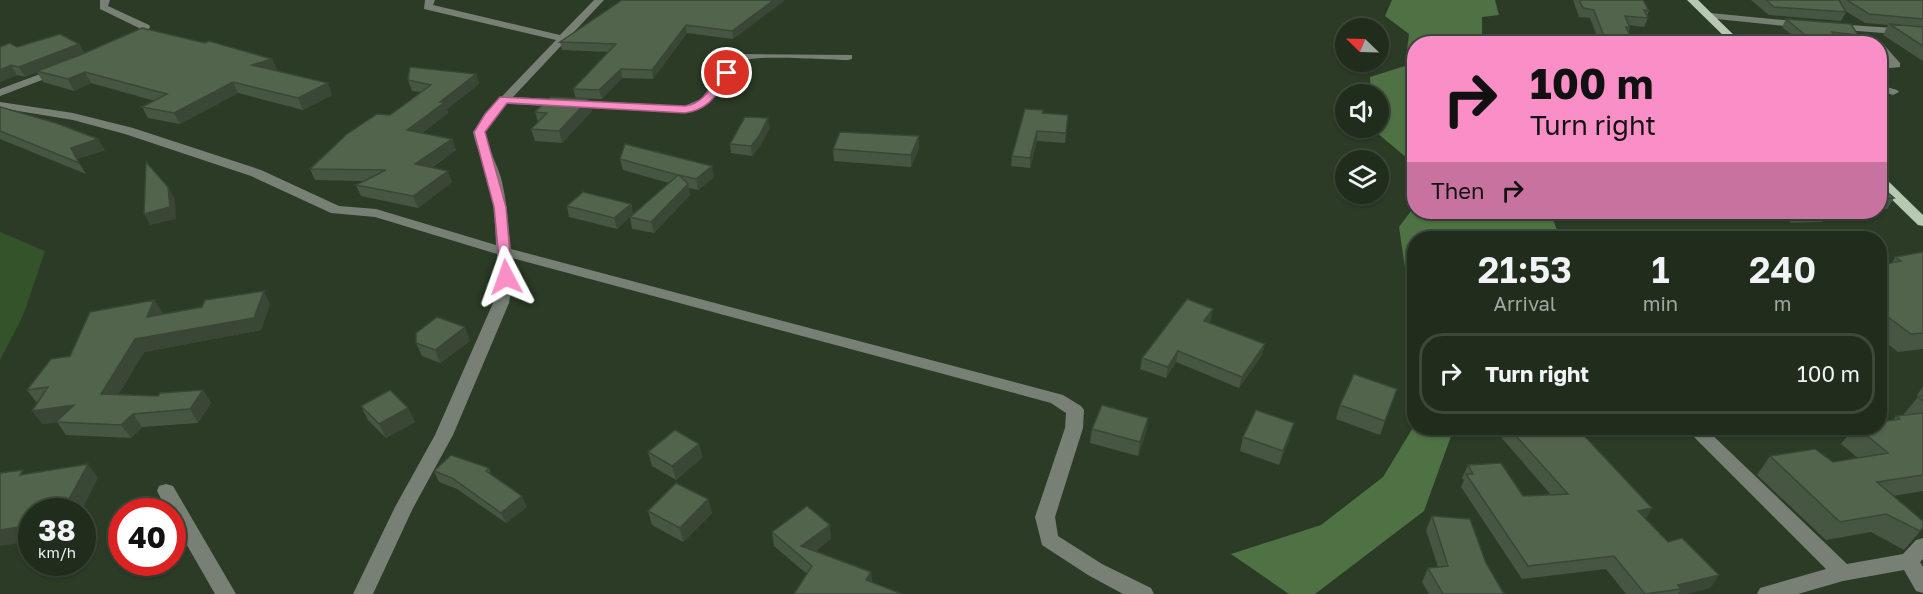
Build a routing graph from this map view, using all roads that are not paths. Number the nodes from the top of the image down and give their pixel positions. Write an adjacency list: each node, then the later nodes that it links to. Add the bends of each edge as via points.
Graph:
1 (105, 0): 11 (street, via 104,7 145,27 142,34)
2 (430, 0): 10 (street, via 427,7)
3 (599, 0): 10 (street)
4 (1692, 0): 5 (main road)
5 (1710, 16): 6 (street); 8 (main road)
6 (1863, 29): 7 (street); 9 (street)
7 (1923, 33)
8 (1730, 36)
9 (1869, 36)
10 (561, 38): 19 (street)
11 (117, 47)
12 (1887, 55): 15 (street, via 1896,65)
13 (848, 57): 19 (street, via 746,56 737,59 706,101 691,109)
14 (70, 66): 18 (street)
15 (1887, 66)
16 (1887, 90): 17 (street)
17 (1893, 92)
18 (0, 93)
19 (504, 100): 23 (street, via 479,132 500,207)
20 (0, 105): 23 (street, via 129,131 256,173 336,210 376,213)
21 (1887, 188): 22 (main road)
22 (1923, 222)
23 (504, 252): 30 (street, via 506,277 501,303 444,435); 31 (street, via 1057,399 1075,410 1074,428 1045,517 1049,540 1113,580)
24 (1702, 435): 27 (street)
25 (166, 491): 29 (street)
26 (1916, 554): 27 (street); 28 (street)
27 (1843, 573): 32 (street)
28 (1923, 585)
29 (226, 594)
30 (363, 594)
31 (1144, 594)
32 (1767, 594)

